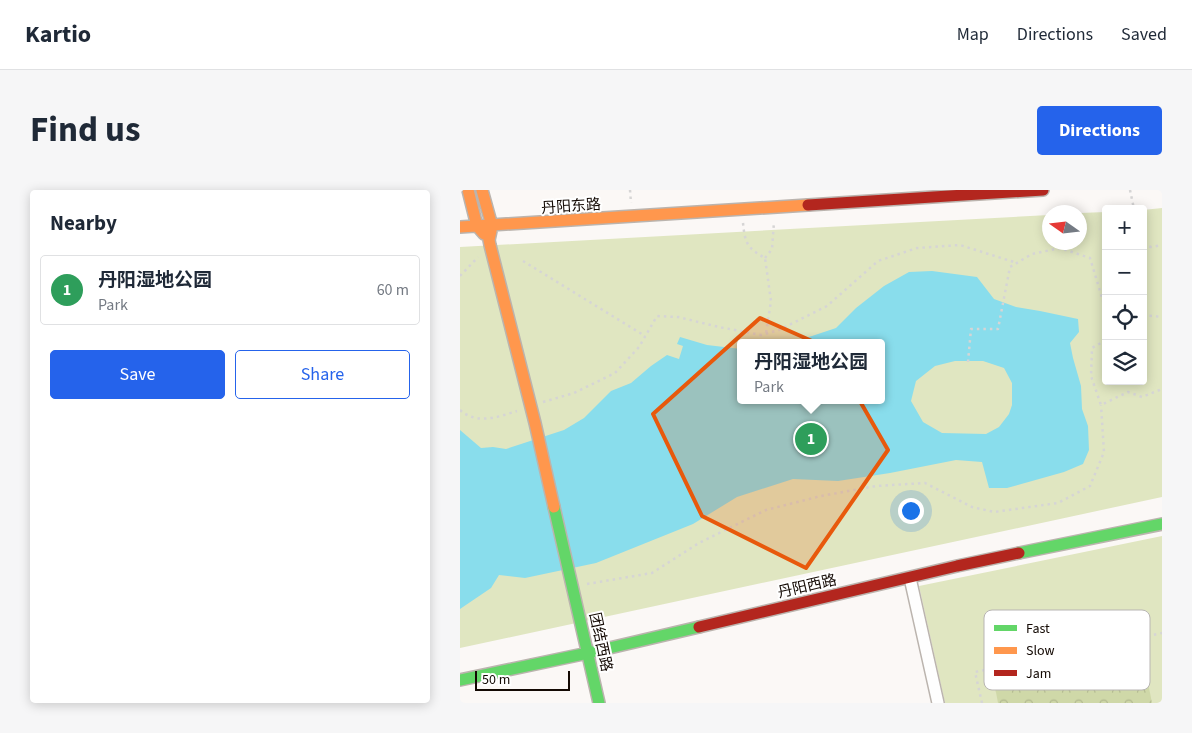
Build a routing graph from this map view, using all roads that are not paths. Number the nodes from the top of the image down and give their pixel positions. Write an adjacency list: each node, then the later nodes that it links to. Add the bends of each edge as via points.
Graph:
1 (468, 190): 4 (street)
2 (482, 190): 5 (street)
3 (1043, 190): 5 (street, 丹阳东路)
4 (477, 226): 5 (street, 丹阳东路); 6 (street, 丹阳东路); 7 (street)
5 (492, 226): 7 (street)
6 (460, 227)
7 (489, 242): 10 (street, 团结西路, via 531,406)
8 (1162, 524): 9 (street, 丹阳西路)
9 (910, 578): 10 (street, 丹阳西路); 13 (street)
10 (588, 654): 11 (street, 丹阳西路); 12 (street, 团结西路)
11 (460, 680)
12 (599, 703)
13 (938, 703)

